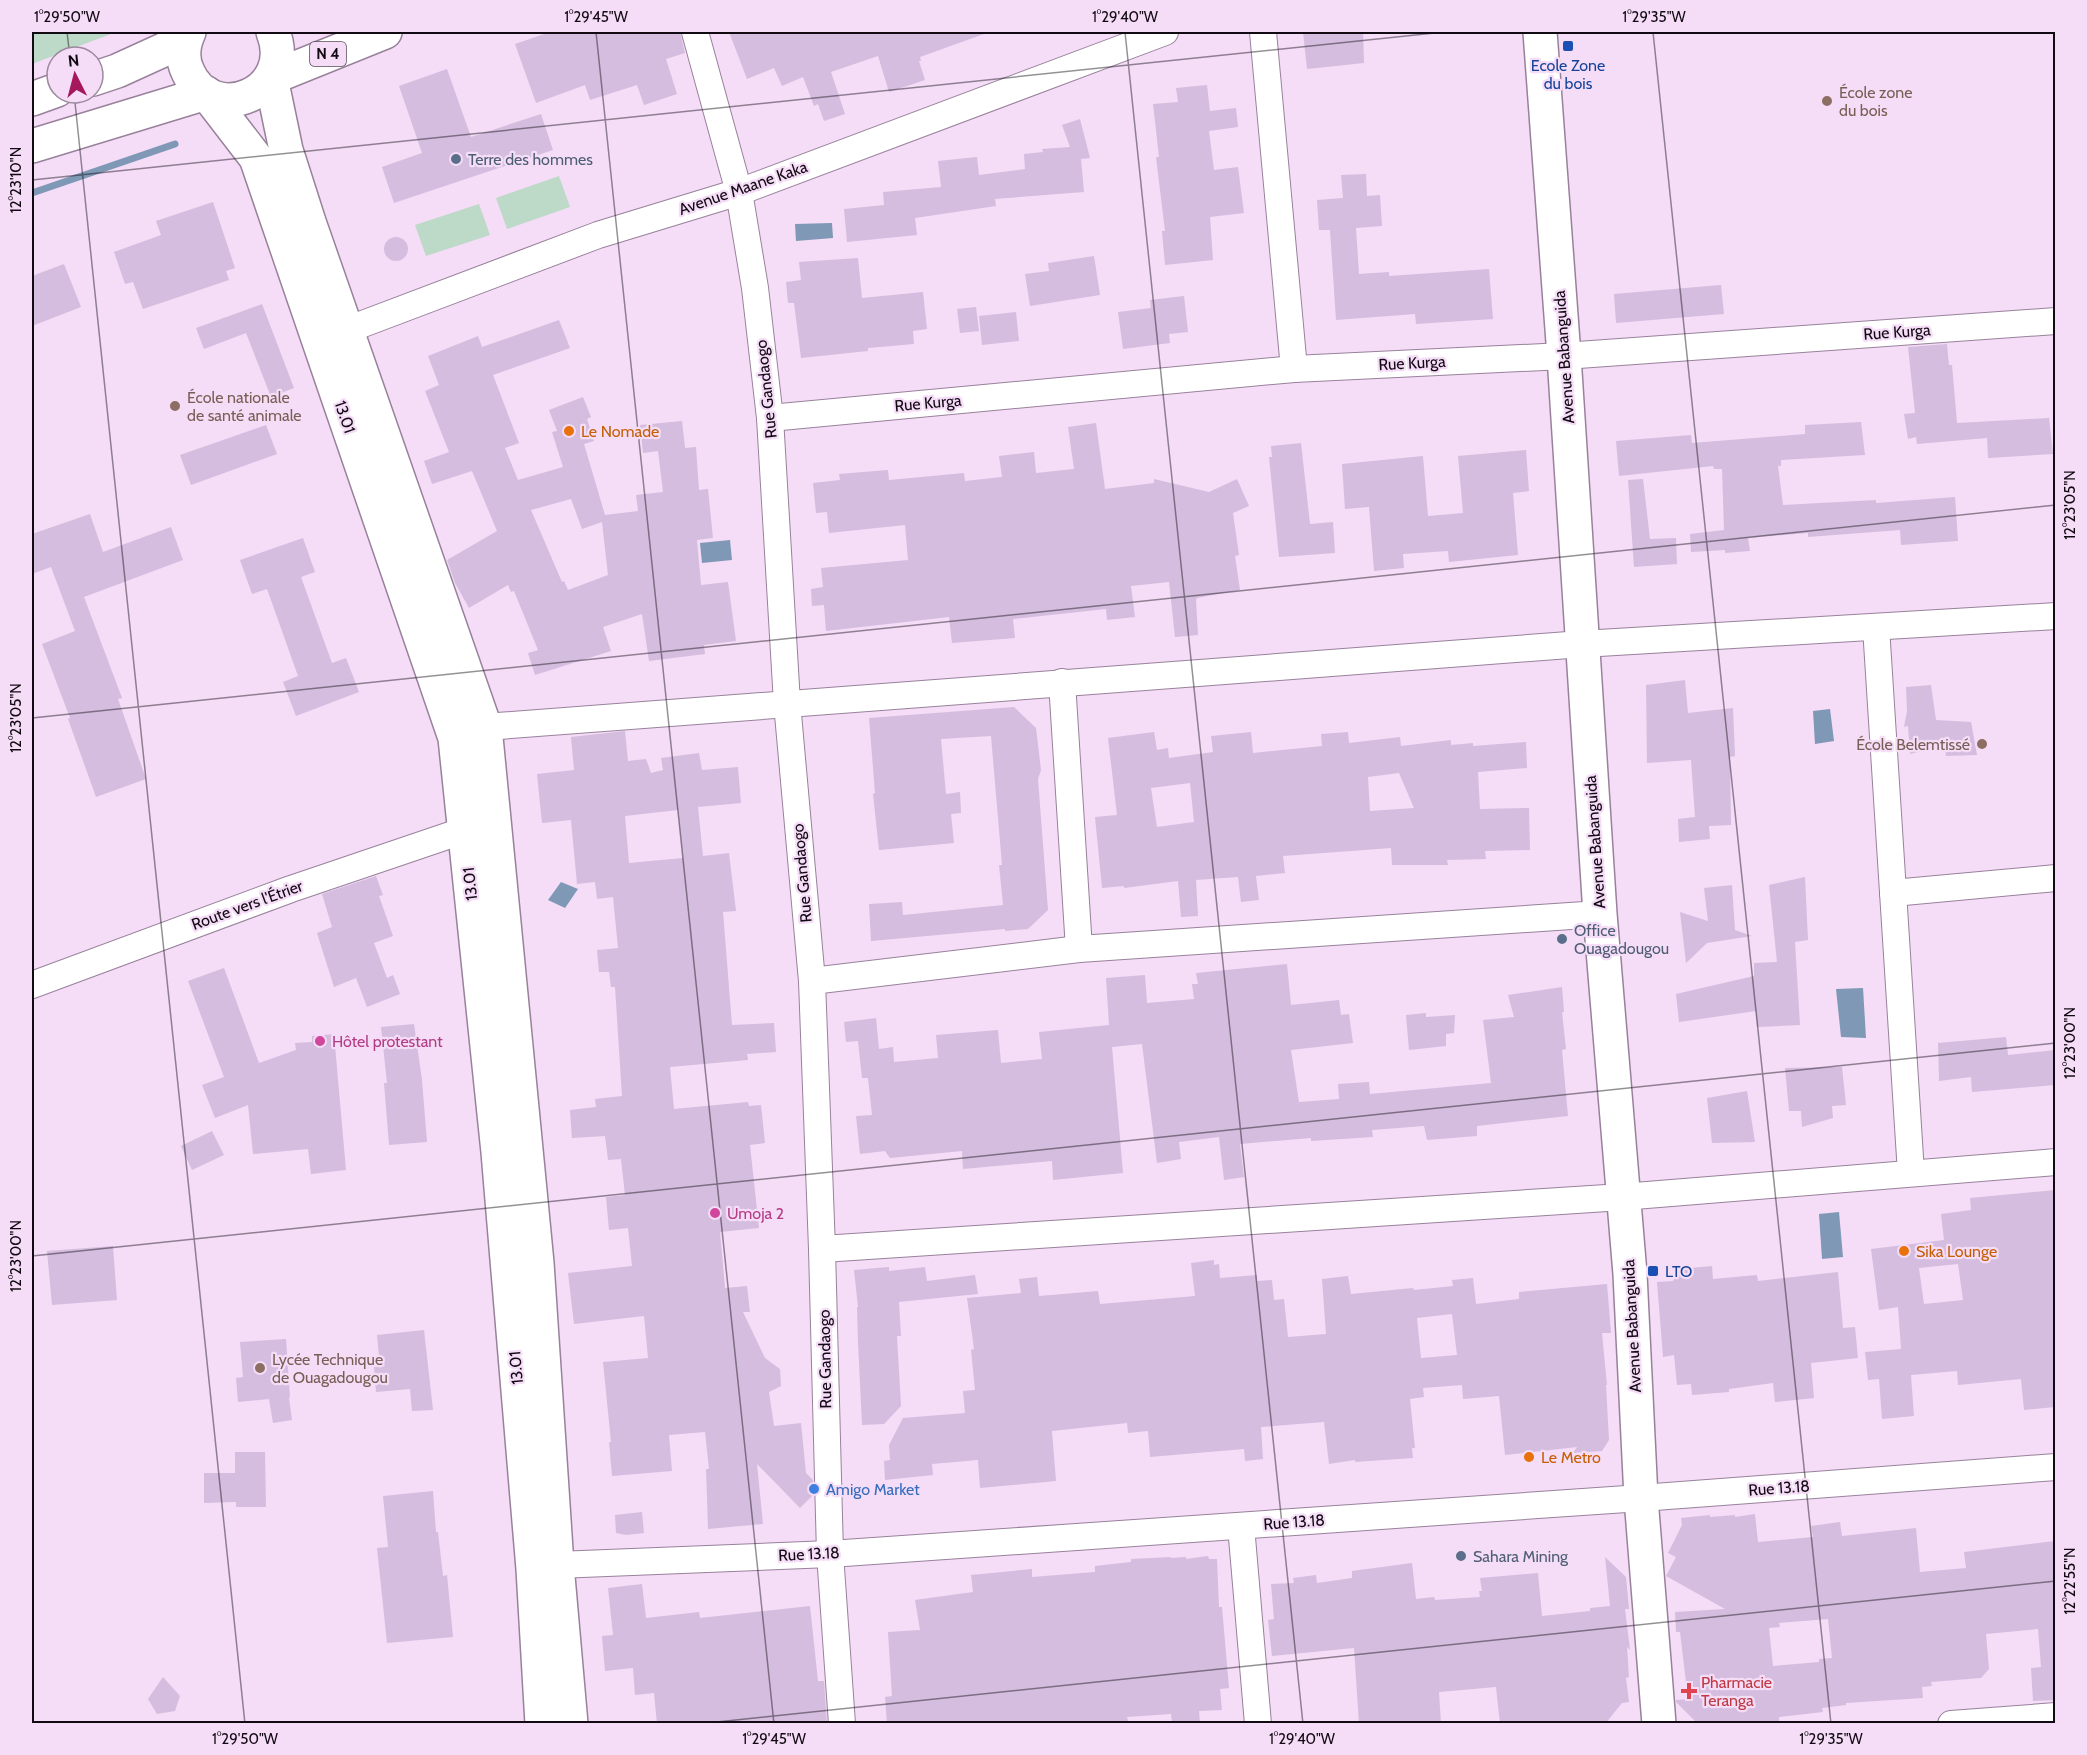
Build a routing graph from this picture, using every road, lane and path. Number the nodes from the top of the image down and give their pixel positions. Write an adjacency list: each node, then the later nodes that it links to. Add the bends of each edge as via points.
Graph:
1 (273, 32): 9 (main road, via 278,56)
2 (385, 32): 9 (main road, N 4)
3 (695, 32): 12 (street, Rue Gandaogo)
4 (1165, 32): 12 (street, Avenue Maane Kaka)
5 (1263, 32): 16 (street)
6 (1540, 32): 15 (main road, Avenue Babanguida)
7 (187, 36): 8 (main road); 10 (main road, 13.01, via 183,50 186,70)
8 (105, 75)
9 (271, 78): 10 (main road, N 4, via 261,89 234,100); 14 (main road, 13.01)
10 (206, 93): 11 (main road); 14 (main road, 13.01, via 256,158)
11 (32, 146)
12 (739, 192): 14 (street, Avenue Maane Kaka, via 598,235); 17 (street, Rue Gandaogo)
13 (2055, 321): 15 (street, Rue Kurga)
14 (332, 336): 23 (main road, 13.01)
15 (1564, 356): 16 (street, Rue Kurga); 20 (main road, Avenue Babanguida)
16 (1294, 369): 17 (street, Rue Kurga)
17 (770, 418): 22 (street, Rue Gandaogo)
18 (2055, 616): 19 (street)
19 (1876, 627): 20 (street); 26 (street)
20 (1582, 644): 21 (street); 27 (main road, Avenue Babanguida)
21 (1062, 682): 22 (street); 28 (street)
22 (787, 703): 23 (street); 29 (street, Rue Gandaogo)
23 (470, 733): 24 (main road, 13.01); 39 (main road, 13.01, via 537,1263)
24 (465, 830): 30 (street, Route vers l'Étrier, via 291,889); 39 (main road, 13.01)
25 (2055, 878): 26 (street)
26 (1893, 893): 32 (street)
27 (1600, 914): 28 (street); 33 (main road, Avenue Babanguida)
28 (1079, 949): 29 (street)
29 (812, 981): 34 (street, Rue Gandaogo)
30 (32, 985)
31 (2055, 1162): 32 (street)
32 (1911, 1173): 33 (street)
33 (1622, 1197): 34 (street); 36 (main road, Avenue Babanguida, via 1630,1274)
34 (822, 1249): 38 (street, Rue Gandaogo)
35 (2055, 1467): 36 (street, Rue 13.18)
36 (1641, 1498): 37 (street, Rue 13.18); 45 (main road, Avenue Babanguida)
37 (1241, 1526): 38 (street, Rue 13.18); 44 (street)
38 (830, 1554): 39 (street, Rue 13.18); 43 (street, Rue Gandaogo)
39 (545, 1567): 41 (main road, 13.01); 42 (main road, 13.01)
40 (2055, 1716): 46 (street)
41 (542, 1724)
42 (571, 1724)
43 (842, 1724)
44 (1258, 1724)
45 (1659, 1724)
46 (1951, 1724)

